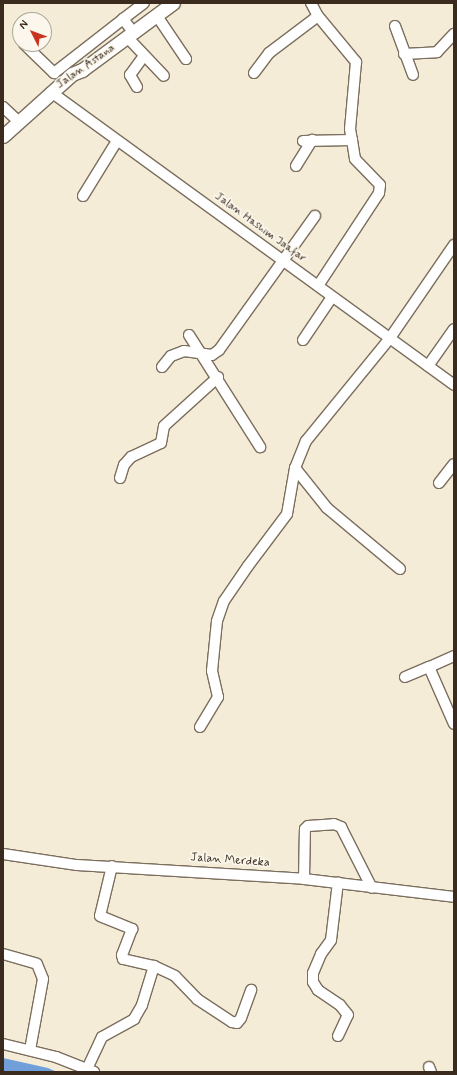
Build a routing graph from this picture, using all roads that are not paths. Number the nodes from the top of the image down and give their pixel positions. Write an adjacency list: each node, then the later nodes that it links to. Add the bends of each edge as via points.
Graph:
1 (144, 3): 6 (street)
2 (173, 3): 4 (main road, Jalan Astana)
3 (311, 3): 5 (street)
4 (156, 16): 9 (main road, Jalan Astana); 13 (street)
5 (318, 16): 14 (street, via 269,53); 22 (street, via 356,62 350,129)
6 (123, 19): 9 (street); 10 (street, via 54,73)
7 (395, 26): 11 (street)
8 (454, 34): 11 (street, via 437,52)
9 (131, 36): 12 (street); 18 (main road, Jalan Astana)
10 (32, 52)
11 (404, 54): 15 (street)
12 (144, 56): 16 (street); 17 (street, via 130,75)
13 (186, 59)
14 (254, 73)
15 (413, 75)
16 (164, 76)
17 (137, 87)
18 (52, 94): 20 (main road, Jalan Astana, via 39,101 36,108); 23 (street, Jalan Hashim Jaafar)
19 (3, 107): 20 (street)
20 (20, 123): 21 (main road, Jalan Astana)
21 (3, 136)
22 (352, 140): 24 (street, via 308,140); 29 (street, via 355,159 380,185 379,193)
23 (117, 141): 25 (street); 28 (street, Jalan Hashim Jaafar)
24 (296, 166)
25 (83, 196)
26 (315, 216): 28 (street)
27 (454, 245): 33 (street)
28 (284, 260): 29 (street, Jalan Hashim Jaafar); 35 (street, via 219,350 212,355)
29 (318, 286): 30 (street, Jalan Hashim Jaafar)
30 (332, 297): 33 (street, Jalan Hashim Jaafar); 34 (street)
31 (454, 329): 36 (street)
32 (189, 335): 35 (street)
33 (390, 338): 36 (street, Jalan Hashim Jaafar); 42 (street, via 306,441)
34 (303, 340)
35 (203, 354): 37 (street, via 184,351 172,356); 38 (street)
36 (428, 366): 39 (street, Jalan Hashim Jaafar)
37 (162, 367)
38 (218, 376): 40 (street); 43 (street, via 164,426 161,444 131,458 124,465)
39 (454, 385)
40 (260, 447)
41 (454, 464): 44 (street)
42 (295, 468): 45 (street, via 327,508); 50 (street, via 287,514 224,601 217,621 212,671 218,697)
43 (120, 478)
44 (439, 483)
45 (400, 569)
46 (454, 656): 47 (street)
47 (429, 667): 48 (street); 49 (street)
48 (405, 677)
49 (454, 724)
50 (200, 727)
51 (3, 854): 52 (street, Jalan Merdeka, via 77,865)
52 (112, 866): 53 (street, Jalan Merdeka); 58 (street, via 100,916 132,929 122,955 123,959)
53 (304, 879): 54 (street, Jalan Merdeka); 55 (street, via 305,830 308,826 334,824 341,827)
54 (338, 882): 55 (street, Jalan Merdeka); 60 (street, via 331,940 320,954 313,973 313,982 318,990 340,1005 348,1015)
55 (372, 888): 56 (street, Jalan Merdeka)
56 (454, 897)
57 (3, 954): 62 (street, via 37,964 43,980)
58 (154, 966): 59 (street, via 175,976 197,999 232,1022 237,1023 241,1018); 63 (street, via 142,1006 134,1019 102,1037)
59 (251, 990)
60 (338, 1036)
61 (3, 1044): 62 (street)
62 (30, 1050): 63 (street)
63 (90, 1070)

